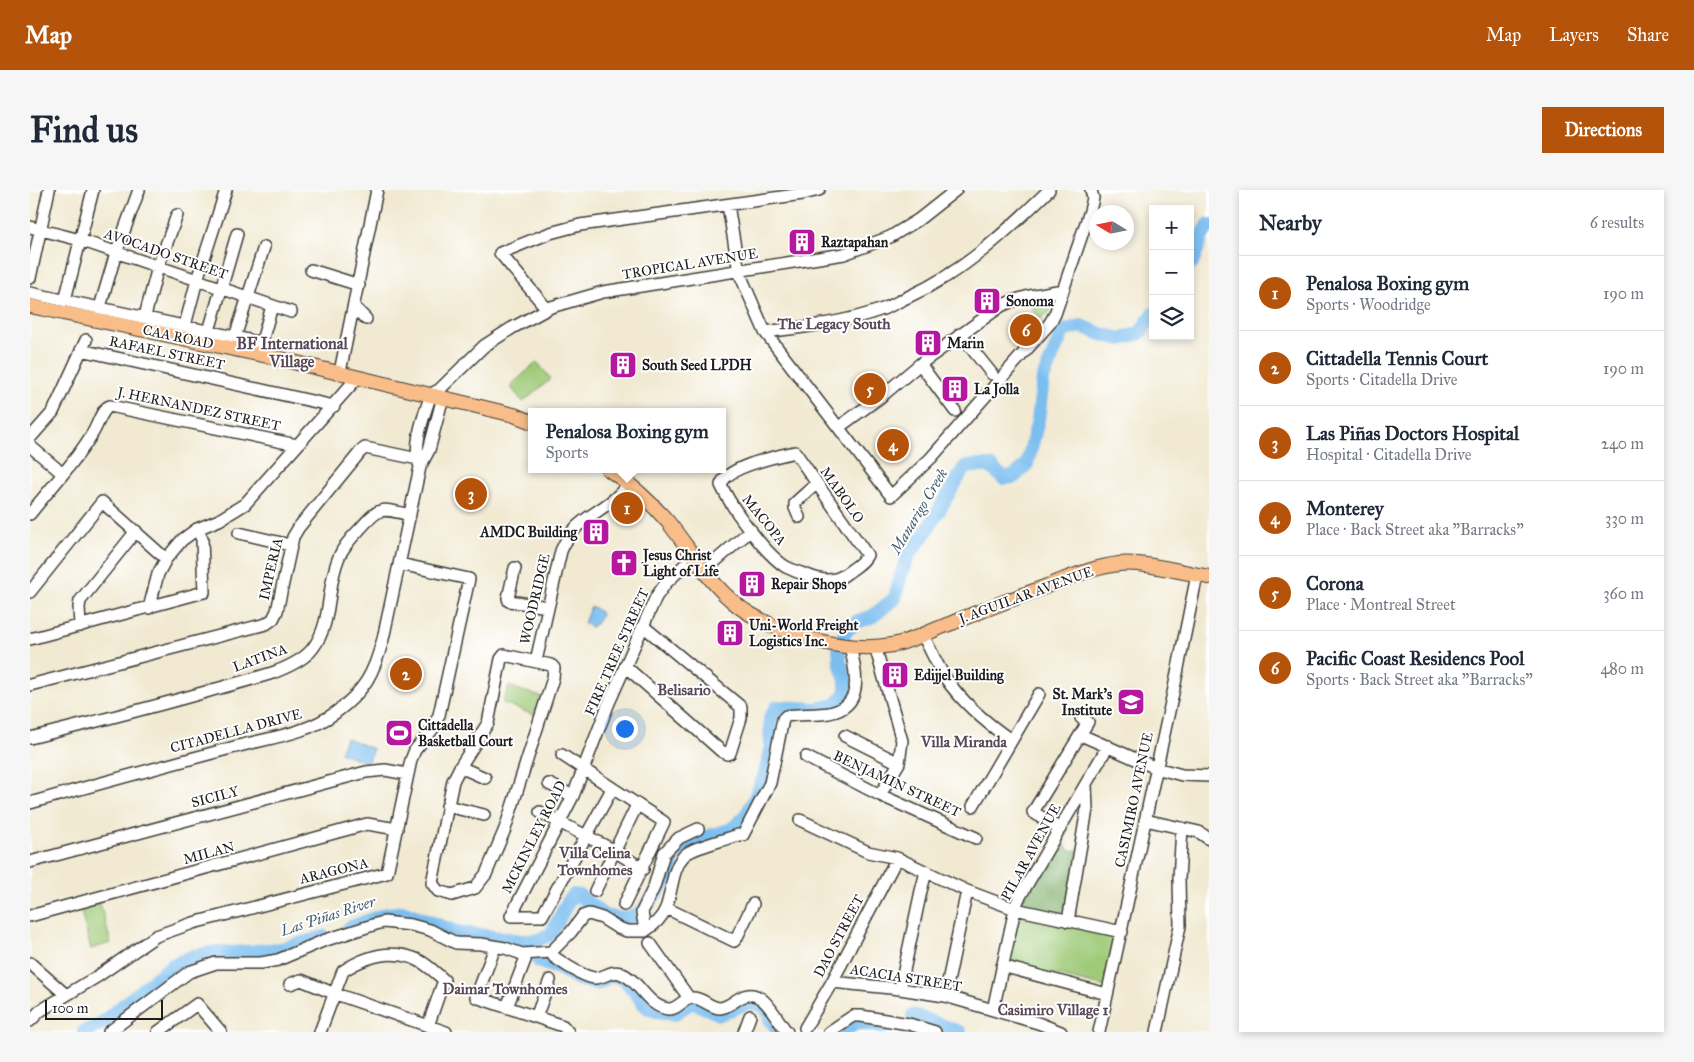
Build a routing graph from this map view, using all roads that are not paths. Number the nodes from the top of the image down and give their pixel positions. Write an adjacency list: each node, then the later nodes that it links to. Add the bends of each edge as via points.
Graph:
1 (49, 190): 12 (street)
2 (93, 190): 14 (street)
3 (226, 190): 21 (street)
4 (377, 190): 22 (street)
5 (819, 190): 10 (street)
6 (956, 190): 19 (street, TROPICAL AVENUE, via 918,220 859,250)
7 (1050, 190): 38 (street, via 988,248 920,292 848,320)
8 (1091, 190): 24 (street, via 1090,211)
9 (135, 191): 16 (street)
10 (728, 205): 19 (street); 32 (street, via 580,225 500,253)
11 (177, 215): 17 (street)
12 (35, 228): 14 (street, AVOCADO STREET); 20 (street)
13 (237, 234): 23 (street)
14 (80, 240): 16 (street, AVOCADO STREET); 27 (street)
15 (264, 247): 26 (street)
16 (116, 253): 17 (street, AVOCADO STREET); 30 (street)
17 (158, 267): 21 (street, AVOCADO STREET); 34 (street)
18 (311, 270): 22 (street)
19 (739, 272): 32 (street, TROPICAL AVENUE, via 603,292); 38 (street)
20 (30, 278)
21 (196, 280): 23 (street, AVOCADO STREET); 37 (street)
22 (359, 285): 31 (street)
23 (221, 289): 26 (street, AVOCADO STREET); 36 (street)
24 (1063, 290): 39 (street, via 1012,300); 50 (street, via 1055,314 1042,334 931,458 891,496)
25 (30, 293): 27 (street)
26 (248, 298): 29 (street, AVOCADO STREET); 40 (street)
27 (65, 300): 30 (street)
28 (30, 306): 37 (main road, CAA ROAD)
29 (272, 306): 33 (street, AVOCADO STREET); 41 (street)
30 (100, 307): 34 (street)
31 (354, 307): 35 (street); 43 (street)
32 (547, 309): 46 (street, TROPICAL AVENUE, via 484,346)
33 (291, 312)
34 (145, 316): 37 (street)
35 (366, 319)
36 (209, 331): 37 (street); 40 (street)
37 (184, 332): 41 (main road, CAA ROAD)
38 (765, 332): 50 (street)
39 (960, 334): 42 (street); 44 (street)
40 (235, 337): 41 (street)
41 (260, 348): 43 (main road, CAA ROAD)
42 (920, 364): 48 (street); 50 (street)
43 (340, 372): 45 (main road, CAA ROAD)
44 (992, 374)
45 (358, 377): 46 (main road, CAA ROAD); 47 (street)
46 (438, 394): 49 (main road); 51 (street, CITADELLA DRIVE); 52 (street, CITADELLA DRIVE)
47 (334, 406): 53 (street, RAFAEL STREET, via 83,345 53,412); 54 (street)
48 (955, 411)
49 (528, 420)
50 (839, 427)
51 (421, 430): 52 (street); 56 (street, CITADELLA DRIVE, via 417,446)
52 (433, 434): 56 (street, CITADELLA DRIVE, via 429,450)
53 (30, 438)
54 (297, 445): 57 (street, J. HERNANDEZ STREET, via 110,406); 65 (street, via 245,504)
55 (30, 446): 57 (street)
56 (421, 462): 63 (street, CITADELLA DRIVE); 69 (street, IMPERIA, via 365,448 299,527)
57 (62, 473): 62 (street, J. HERNANDEZ STREET)
58 (614, 473): 59 (main road)
59 (630, 484): 71 (main road, via 653,504); 78 (street, WOODRIDGE, via 568,535 560,551)
60 (816, 484): 61 (street, MABOLO, via 795,452 744,467 726,477); 64 (street, via 795,503); 70 (street, MABOLO)
61 (721, 485): 66 (street, MACOPA)
62 (30, 514)
63 (410, 516): 73 (street, CITADELLA DRIVE); 93 (street, LATINA, via 378,510 351,538 336,564 322,631 313,648 299,660 276,672)
64 (799, 518)
65 (197, 529): 72 (street, via 182,540); 79 (street, via 202,539 204,592)
66 (751, 530): 70 (street, MACOPA, via 770,554 786,566 817,579 838,578); 75 (street)
67 (136, 531): 72 (street); 77 (street, via 107,505 100,503); 80 (street, via 80,602)
68 (239, 532): 69 (street)
69 (290, 545): 88 (street, IMPERIA, via 277,611 266,624)
70 (867, 555)
71 (694, 557): 75 (main road); 81 (street, FIRE TREE STREET, via 660,590)
72 (166, 559): 79 (street, via 158,574)
73 (400, 564): 102 (street, ARAGONA, via 469,579 439,715 432,730 415,750); 110 (street, CITADELLA DRIVE, via 376,664 364,686 335,713 311,728)
74 (515, 568): 78 (street, via 509,601)
75 (704, 571): 84 (main road, J. AGUILAR AVENUE, via 726,596 750,613 802,636)
76 (1203, 576): 82 (main road, J. AGUILAR AVENUE, via 1122,564 1096,568); 100 (street, CASIMIRO AVENUE)
77 (30, 592)
78 (548, 607): 86 (street, WOODRIDGE)
79 (149, 608): 80 (street)
80 (80, 626): 83 (street)
81 (643, 626): 87 (street, FIRE TREE STREET); 87 (street, via 741,707 732,750 727,754 721,752)
82 (922, 634): 85 (main road, J. AGUILAR AVENUE, via 911,640); 94 (street, via 956,691 992,727)
83 (30, 639)
84 (848, 646): 85 (main road, J. AGUILAR AVENUE); 136 (street, via 856,680 849,704 827,713 786,716 783,719 770,783 743,835 691,850 684,856 669,890)
85 (876, 646): 98 (street, via 902,741)
86 (536, 661): 99 (street, via 502,657 488,722); 112 (street, via 551,665 554,672 505,830 480,883 475,888 452,895 438,891 432,883)
87 (625, 666): 101 (street, FIRE TREE STREET)
88 (30, 685)
89 (1039, 694): 94 (street)
90 (1081, 718): 91 (street, via 1088,722)
91 (1080, 734): 95 (street); 122 (street, via 1033,812)
92 (845, 736): 98 (street)
93 (30, 738)
94 (1011, 740): 113 (street)
95 (1108, 746): 100 (street); 106 (street, PILAR AVENUE)
96 (562, 755): 101 (street)
97 (806, 757): 108 (street, BENJAMIN STREET)
98 (898, 763): 108 (street)
99 (460, 767): 104 (street); 112 (street)
100 (1156, 768): 103 (street, via 1182,775); 117 (street, CASIMIRO AVENUE)
101 (583, 770): 107 (street); 109 (street, MCKINLEY ROAD)
102 (408, 774): 120 (street, ARAGONA); 129 (street, SICILY, via 385,770 366,772)
103 (1209, 776)
104 (485, 778)
105 (549, 784): 109 (street)
106 (1086, 785): 122 (street, PILAR AVENUE); 139 (street, via 1087,809)
107 (612, 789): 111 (street); 124 (street)
108 (880, 795): 125 (street, BENJAMIN STREET)
109 (573, 796): 118 (street, MCKINLEY ROAD)
110 (30, 803)
111 (637, 805): 127 (street); 130 (street, via 664,822)
112 (447, 806): 115 (street)
113 (973, 806)
114 (540, 812): 118 (street)
115 (484, 815)
116 (800, 820): 128 (street, via 868,852)
117 (1145, 820): 119 (street); 141 (street, CASIMIRO AVENUE)
118 (559, 822): 124 (street); 124 (street, MCKINLEY ROAD, via 511,916 542,916)
119 (1182, 828): 123 (street); 176 (street, via 1180,926)
120 (397, 829): 138 (street, MILAN, via 367,824); 154 (street, ARAGONA, via 387,873 193,923 156,936)
121 (698, 829): 140 (street, via 679,838 664,853 654,887 642,912)
122 (1060, 829): 137 (street, PILAR AVENUE)
123 (1204, 831): 126 (street)
124 (586, 835): 127 (street)
125 (976, 838)
126 (1209, 839)
127 (615, 851): 130 (street); 132 (street)
128 (897, 858): 131 (street); 149 (street, DAO STREET)
129 (30, 862)
130 (642, 869): 135 (street)
131 (926, 872): 133 (street); 151 (street)
132 (595, 891)
133 (967, 891): 137 (street); 155 (street)
134 (753, 904): 136 (street, via 734,941)
135 (624, 905)
136 (666, 908): 140 (street, via 657,921)
137 (1015, 909): 139 (street); 147 (street, PILAR AVENUE)
138 (30, 916)
139 (1068, 921): 141 (street)
140 (644, 929): 144 (street, via 627,931 589,914 583,916 571,932)
141 (1122, 932): 153 (street, CASIMIRO AVENUE)
142 (650, 943): 156 (street)
143 (494, 950): 157 (street, via 476,997)
144 (548, 952): 145 (street); 156 (street, via 588,976 598,978 614,972 622,974 662,1007 674,1008)
145 (523, 957): 157 (street); 164 (street, via 505,948 456,943 430,930 384,922 323,941 278,960 216,963 189,972)
146 (30, 963): 154 (street)
147 (1002, 966): 153 (street); 158 (street, PILAR AVENUE)
148 (550, 980): 160 (street)
149 (832, 982): 151 (street, ACACIA STREET); 163 (street, DAO STREET)
150 (290, 984): 152 (street, via 302,980)
151 (900, 989): 155 (street, ACACIA STREET)
152 (333, 993): 162 (street); 162 (street, via 343,971 376,955 412,958 430,967 444,980); 167 (street)
153 (1107, 994): 175 (street, CASIMIRO AVENUE)
154 (66, 996): 161 (street, ARAGONA, via 40,1010)
155 (945, 996): 158 (street, ACACIA STREET)
156 (689, 998): 171 (street, via 722,1008 744,995 757,997 777,1015)
157 (507, 1007): 160 (street)
158 (993, 1010): 174 (street, ACACIA STREET)
159 (750, 1016): 170 (street)
160 (536, 1017): 169 (street, via 564,1026)
161 (30, 1021)
162 (428, 1026): 168 (street)
163 (805, 1028)
164 (109, 1032)
165 (158, 1032): 166 (street, via 197,1004)
166 (221, 1032)
167 (320, 1032)
168 (446, 1032)
169 (568, 1032)
170 (744, 1032)
171 (787, 1032)
172 (829, 1032): 173 (street, via 853,1016 861,1016)
173 (935, 1032)
174 (1061, 1032)
175 (1099, 1032)
176 (1157, 1032)

